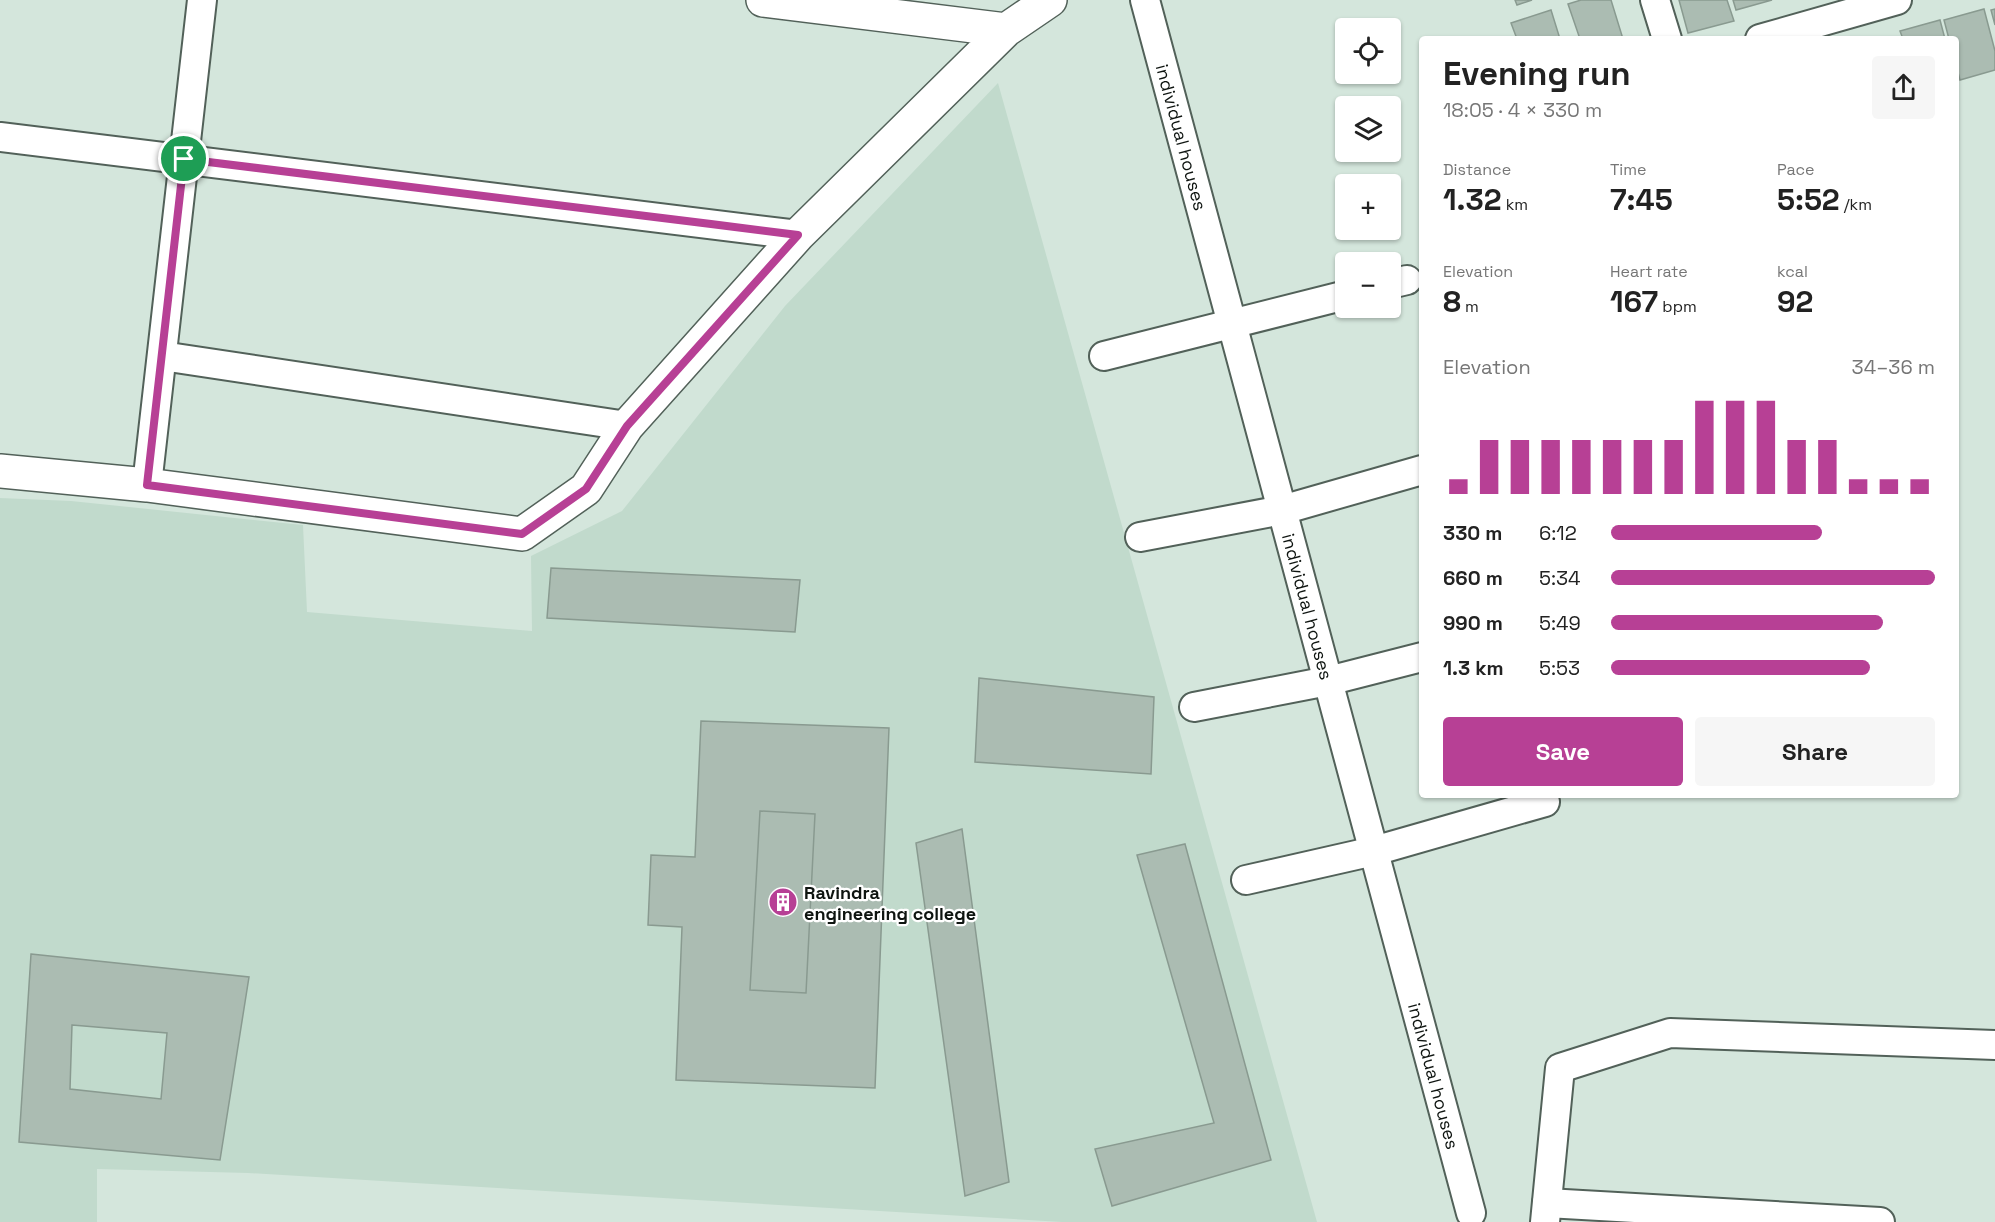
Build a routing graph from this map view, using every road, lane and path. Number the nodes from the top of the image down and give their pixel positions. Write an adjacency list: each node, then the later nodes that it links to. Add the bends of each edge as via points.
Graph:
1 (202, 0): 11 (street)
2 (1050, 0): 7 (street)
3 (1145, 0): 14 (street, individual houses)
4 (1655, 0): 8 (street)
5 (1897, 0): 9 (street)
6 (783, 1): 7 (street)
7 (1006, 30): 12 (street)
8 (1666, 36)
9 (1771, 36)
10 (0, 137): 11 (street)
11 (184, 159): 12 (street); 15 (street)
12 (798, 235): 17 (street)
13 (1335, 298): 14 (street)
14 (1231, 324): 16 (street); 21 (street, individual houses)
15 (162, 356): 17 (street); 20 (street)
16 (1104, 356)
17 (627, 426): 20 (street, via 586,489 522,534)
18 (0, 471): 20 (street)
19 (1419, 471): 21 (street)
20 (147, 485)
21 (1282, 510): 22 (street); 24 (street, individual houses)
22 (1140, 537)
23 (1419, 658): 24 (street)
24 (1328, 681): 25 (street); 27 (street, individual houses)
25 (1194, 707)
26 (1545, 802): 27 (street)
27 (1374, 851): 28 (street); 31 (street, individual houses)
28 (1246, 880)
29 (1995, 1046): 30 (street, via 1670,1033 1560,1068)
30 (1546, 1212): 32 (street)
31 (1471, 1213)
32 (1880, 1222)

